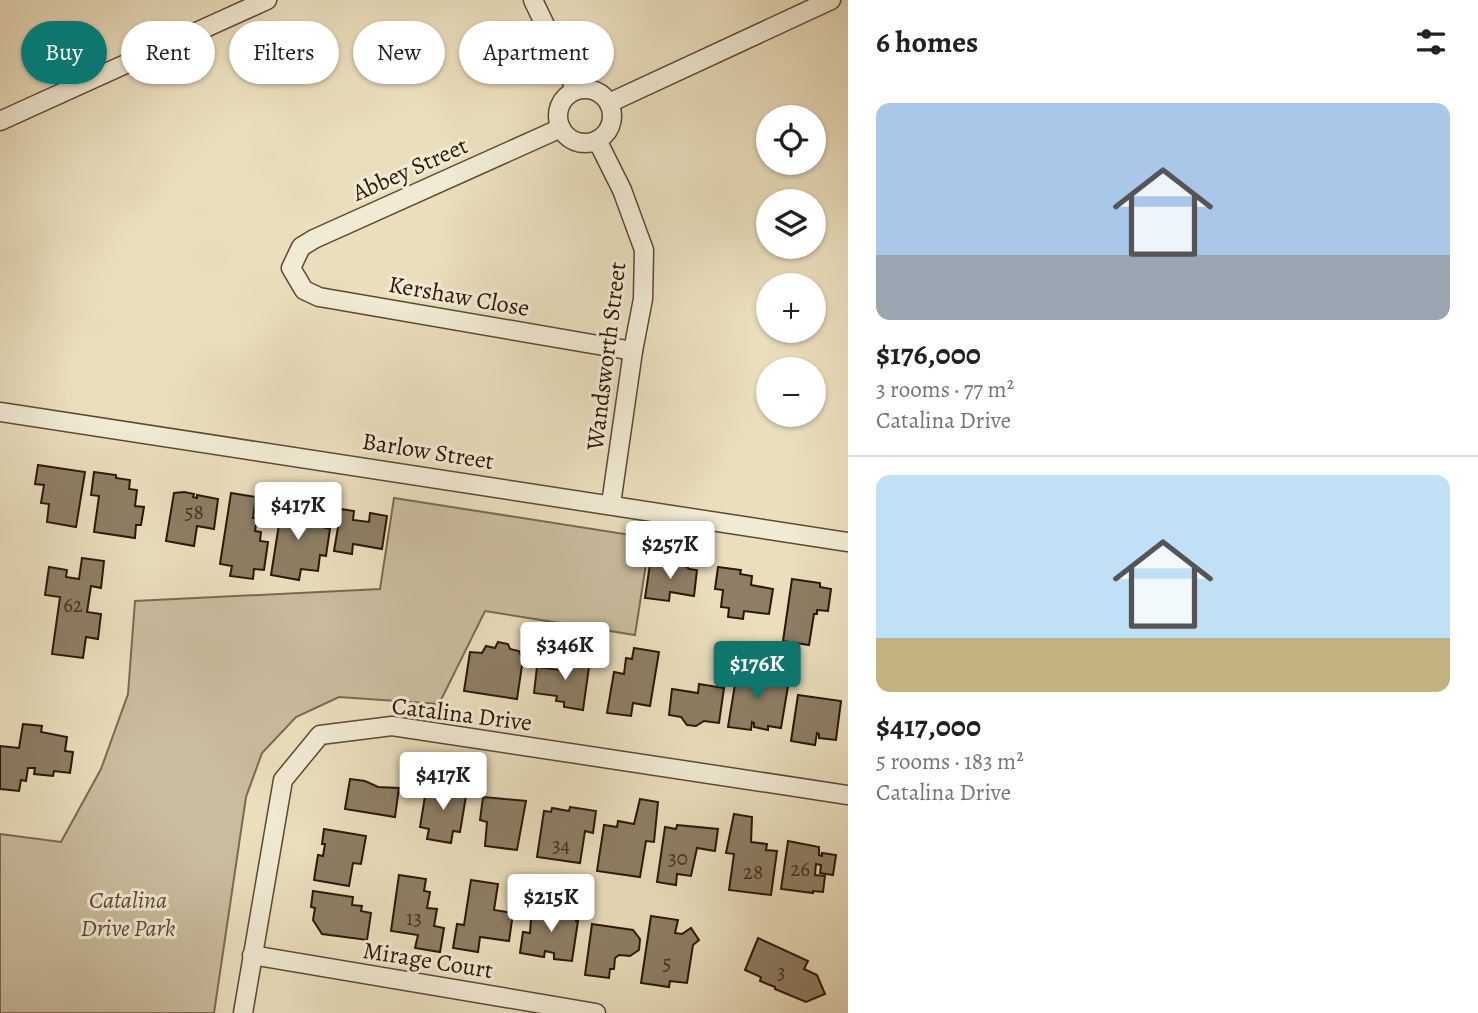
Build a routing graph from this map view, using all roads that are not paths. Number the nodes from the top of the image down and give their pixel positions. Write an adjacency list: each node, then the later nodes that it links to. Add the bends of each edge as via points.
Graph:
1 (267, 0): 6 (street)
2 (533, 0): 4 (street)
3 (831, 0): 5 (street)
4 (576, 90): 5 (street, via 595,91); 7 (street, via 558,110)
5 (609, 103): 8 (street, via 612,120)
6 (0, 121)
7 (561, 128): 8 (street, via 572,140); 9 (street, Abbey Street, via 314,239 301,247)
8 (597, 140): 10 (street, Wandsworth Street, via 644,250 643,299)
9 (291, 268): 10 (street, Kershaw Close, via 304,290 319,297)
10 (632, 351): 12 (street, Wandsworth Street)
11 (0, 412): 12 (street, Barlow Street)
12 (611, 504): 13 (street, Barlow Street)
13 (848, 542)
14 (848, 795): 15 (street, Catalina Drive, via 392,726 320,735 283,779)
15 (252, 956): 16 (street, Catalina Drive); 17 (street, Mirage Court)
16 (243, 1013)
17 (596, 1013)

